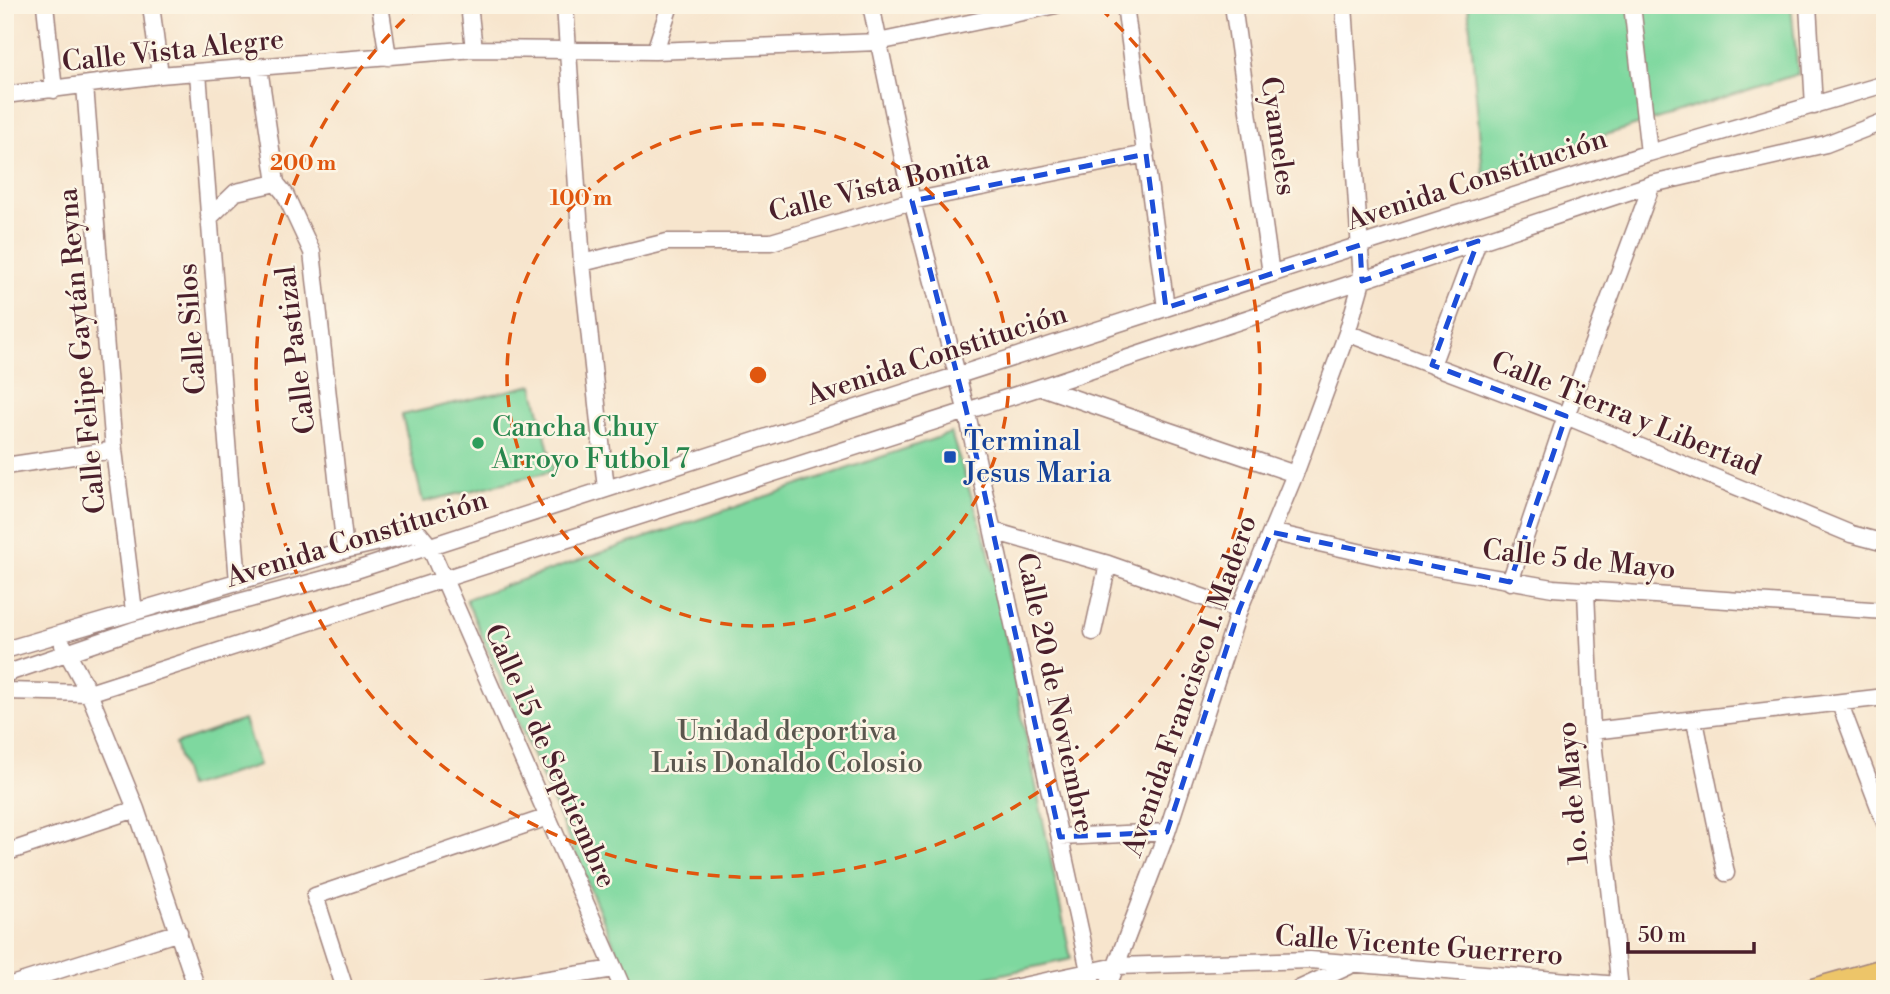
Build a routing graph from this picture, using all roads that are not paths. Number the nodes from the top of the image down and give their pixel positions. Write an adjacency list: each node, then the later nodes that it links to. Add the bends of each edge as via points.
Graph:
1 (45, 5): 24 (street)
2 (151, 5): 21 (street)
3 (380, 5): 18 (street)
4 (469, 5): 15 (street)
5 (565, 5): 16 (street)
6 (670, 5): 17 (street)
7 (871, 5): 14 (street, Calle 20 de Noviembre)
8 (1056, 5): 14 (street, Calle Vista Alegre)
9 (1125, 5): 29 (street)
10 (1233, 5): 37 (street, Cyameles)
11 (1344, 5): 35 (street, Avenida Francisco I. Madero)
12 (1632, 5): 28 (street)
13 (1808, 5): 26 (street)
14 (878, 42): 17 (street, Calle Vista Alegre); 32 (street, Calle 20 de Noviembre)
15 (474, 49): 16 (street, Calle Vista Alegre); 18 (street, Calle Vista Alegre)
16 (568, 49): 17 (street, Calle Vista Alegre); 36 (street)
17 (655, 51)
18 (388, 57): 19 (street, Calle Vista Alegre)
19 (259, 68): 20 (street, Calle Vista Alegre); 30 (street, Calle Pastizal)
20 (198, 73): 21 (street, Calle Vista Alegre); 33 (street, Calle Silos)
21 (160, 75): 23 (street, Calle Vista Alegre)
22 (1885, 84): 26 (street, Avenida Constitución)
23 (85, 86): 24 (street, Calle Vista Alegre); 46 (street, Calle Felipe Gaytán Reyna)
24 (54, 90): 25 (street, Calle Vista Alegre)
25 (5, 95)
26 (1814, 106): 28 (street, Avenida Constitución)
27 (1885, 121): 31 (street, Avenida Constitución, via 1826,144)
28 (1649, 153): 35 (street, Avenida Constitución)
29 (1146, 154): 32 (street, Calle Vista Bonita); 39 (street)
30 (276, 183): 33 (street, via 236,192); 54 (street, Calle Pastizal, via 312,252)
31 (1652, 184): 34 (street, Avenida Constitución); 45 (street)
32 (912, 201): 36 (street, Calle Vista Bonita, via 771,242 667,242); 42 (street, Calle 20 de Noviembre)
33 (209, 218): 57 (street, Calle Silos)
34 (1478, 241): 38 (street, Avenida Constitución); 41 (street)
35 (1360, 244): 37 (street, Avenida Constitución); 38 (street, Avenida Francisco I. Madero)
36 (582, 263): 49 (street)
37 (1271, 274): 39 (street, Avenida Constitución)
38 (1362, 281): 40 (street, Avenida Francisco I. Madero); 43 (street, Avenida Constitución)
39 (1166, 308): 42 (street, Avenida Constitución)
40 (1347, 333): 41 (street, Calle Tierra y Libertad); 48 (street, Avenida Francisco I. Madero)
41 (1432, 365): 45 (street, Calle Tierra y Libertad)
42 (956, 376): 44 (street, Calle 20 de Noviembre); 49 (street, Avenida Constitución)
43 (1041, 387): 44 (street, Avenida Constitución); 48 (street)
44 (967, 409): 50 (street, Calle 20 de Noviembre); 56 (street, Avenida Constitución)
45 (1566, 416): 52 (street, Calle Tierra y Libertad, via 1851,534); 58 (street)
46 (114, 450): 47 (street); 61 (street, Calle Felipe Gaytán Reyna)
47 (5, 466)
48 (1295, 474): 51 (street, Avenida Francisco I. Madero)
49 (606, 489): 53 (street, Avenida Constitución)
50 (993, 531): 55 (street); 78 (street, Calle 20 de Noviembre)
51 (1271, 532): 58 (street, Calle 5 de Mayo); 60 (street, Avenida Francisco I. Madero)
52 (1885, 543)
53 (429, 545): 54 (street, via 418,533); 56 (street, Calle 15 de Septiembre); 66 (street, Avenida Constitución, via 347,573)
54 (345, 550): 57 (street)
55 (1108, 565): 60 (street); 63 (street)
56 (444, 580): 69 (street, Avenida Constitución); 75 (street, Calle 15 de Septiembre)
57 (238, 582): 61 (street)
58 (1510, 582): 59 (street, Calle 5 de Mayo)
59 (1586, 591): 62 (street, Calle 5 de Mayo); 73 (street, 1o. de Mayo)
60 (1239, 610): 77 (street, Avenida Francisco I. Madero)
61 (134, 611): 64 (street)
62 (1885, 611)
63 (1093, 632)
64 (56, 634): 65 (street); 66 (street)
65 (5, 650)
66 (67, 651): 67 (street, Avenida Constitución); 69 (street)
67 (5, 674)
68 (5, 691): 69 (street, Avenida Constitución)
69 (89, 693): 74 (street)
70 (1885, 697): 71 (street)
71 (1840, 704): 72 (street); 76 (street)
72 (1695, 721): 73 (street); 80 (street)
73 (1592, 731): 88 (street, 1o. de Mayo)
74 (136, 809): 79 (street); 81 (street)
75 (548, 817): 84 (street, Calle 15 de Septiembre); 90 (street, via 315,896)
76 (1885, 823)
77 (1167, 832): 78 (street); 83 (street, Avenida Francisco I. Madero)
78 (1060, 837): 86 (street, Calle 20 de Noviembre)
79 (5, 853)
80 (1726, 873)
81 (179, 932): 87 (street); 89 (street)
82 (1351, 965): 83 (street, Calle Vicente Guerrero, via 1310,960); 88 (street, Calle Vicente Guerrero); 95 (street)
83 (1117, 966): 86 (street, Calle Vicente Guerrero); 94 (street, Avenida Francisco I. Madero)
84 (614, 969): 91 (street); 92 (street, Calle 15 de Septiembre)
85 (1885, 969): 96 (main road)
86 (1091, 981): 93 (street, Calle Vicente Guerrero)
87 (5, 987)
88 (1619, 987)
89 (197, 989)
90 (345, 989)
91 (485, 989)
92 (623, 989)
93 (1009, 989)
94 (1107, 989)
95 (1299, 989)
96 (1814, 989)

